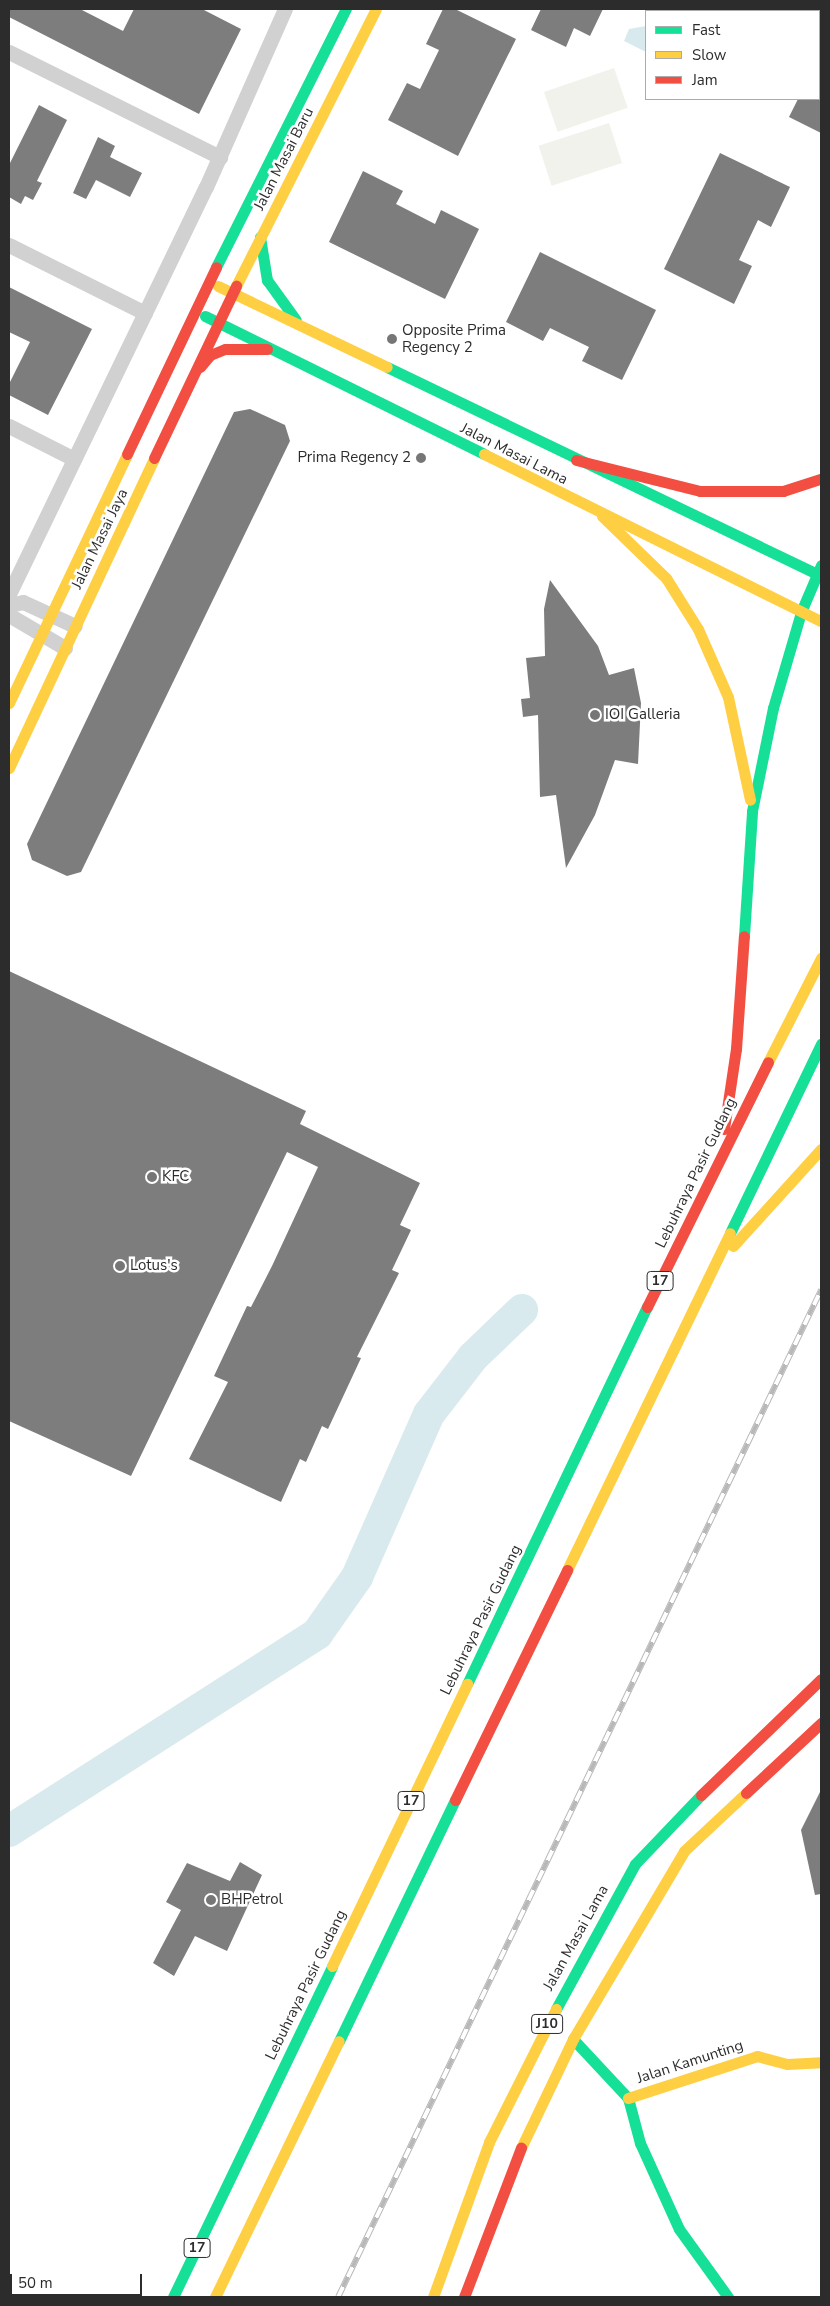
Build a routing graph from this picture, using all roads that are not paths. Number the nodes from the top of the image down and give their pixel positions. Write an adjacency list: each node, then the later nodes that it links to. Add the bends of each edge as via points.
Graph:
1 (285, 9): 5 (street)
2 (346, 9): 8 (main road, Jalan Masai Baru)
3 (376, 9): 6 (main road, Jalan Masai Baru)
4 (9, 52): 5 (street)
5 (220, 157): 11 (street)
6 (260, 237): 9 (main road, Jalan Masai Baru); 13 (main road, via 267,280)
7 (9, 245): 11 (street)
8 (209, 283): 9 (main road, Jalan Masai Lama); 10 (main road, Jalan Masai Baru)
9 (233, 293): 12 (main road, Jalan Masai Baru); 13 (main road, Jalan Masai Lama)
10 (194, 311): 12 (main road, Jalan Masai Lama); 25 (main road, Jalan Masai Jaya)
11 (145, 313): 17 (street)
12 (218, 322): 14 (main road, Jalan Masai Lama); 15 (main road, Jalan Masai Jaya)
13 (299, 323): 18 (main road, Jalan Masai Lama)
14 (271, 350): 15 (main road, via 225,349 210,355); 20 (main road, Jalan Masai Lama)
15 (194, 374): 28 (main road, Jalan Masai Jaya)
16 (9, 426): 17 (street)
17 (74, 459): 22 (street)
18 (576, 460): 19 (main road, via 700,491 782,490); 21 (main road, Jalan Masai Lama)
19 (821, 479)
20 (602, 516): 24 (main road, Jalan Masai Lama); 33 (main road, via 666,578 698,629 728,697)
21 (820, 572): 24 (main road)
22 (9, 594)
23 (16, 604): 25 (street)
24 (801, 612): 27 (main road, Jalan Masai Lama); 33 (main road, via 773,708)
25 (50, 615): 28 (street); 29 (main road, Jalan Masai Jaya)
26 (11, 618): 29 (street)
27 (821, 620)
28 (75, 626): 30 (main road, Jalan Masai Jaya)
29 (40, 635): 30 (street); 31 (main road, Jalan Masai Jaya)
30 (64, 648): 32 (main road, Jalan Masai Jaya)
31 (9, 703)
32 (9, 768)
33 (752, 811): 37 (main road, via 736,1049)
34 (821, 958): 37 (main road, Lebuhraya Pasir Gudang / 17)
35 (821, 1044): 38 (main road, 17)
36 (821, 1149): 38 (main road)
37 (718, 1158): 44 (main road, Lebuhraya Pasir Gudang / 17)
38 (712, 1268): 45 (main road, 17)
39 (821, 1679): 46 (main road, Jalan Masai Lama / J10, via 713,1782 636,1864 611,1901 489,2142)
40 (821, 1723): 41 (main road, J10, via 684,1851)
41 (573, 2039): 43 (main road); 47 (main road, J10, via 527,2131)
42 (821, 2062): 43 (main road, Jalan Kamunting, via 787,2064 757,2056)
43 (628, 2098): 48 (main road, via 640,2143 679,2230)
44 (173, 2297)
45 (215, 2297)
46 (433, 2297)
47 (464, 2297)
48 (728, 2297)

